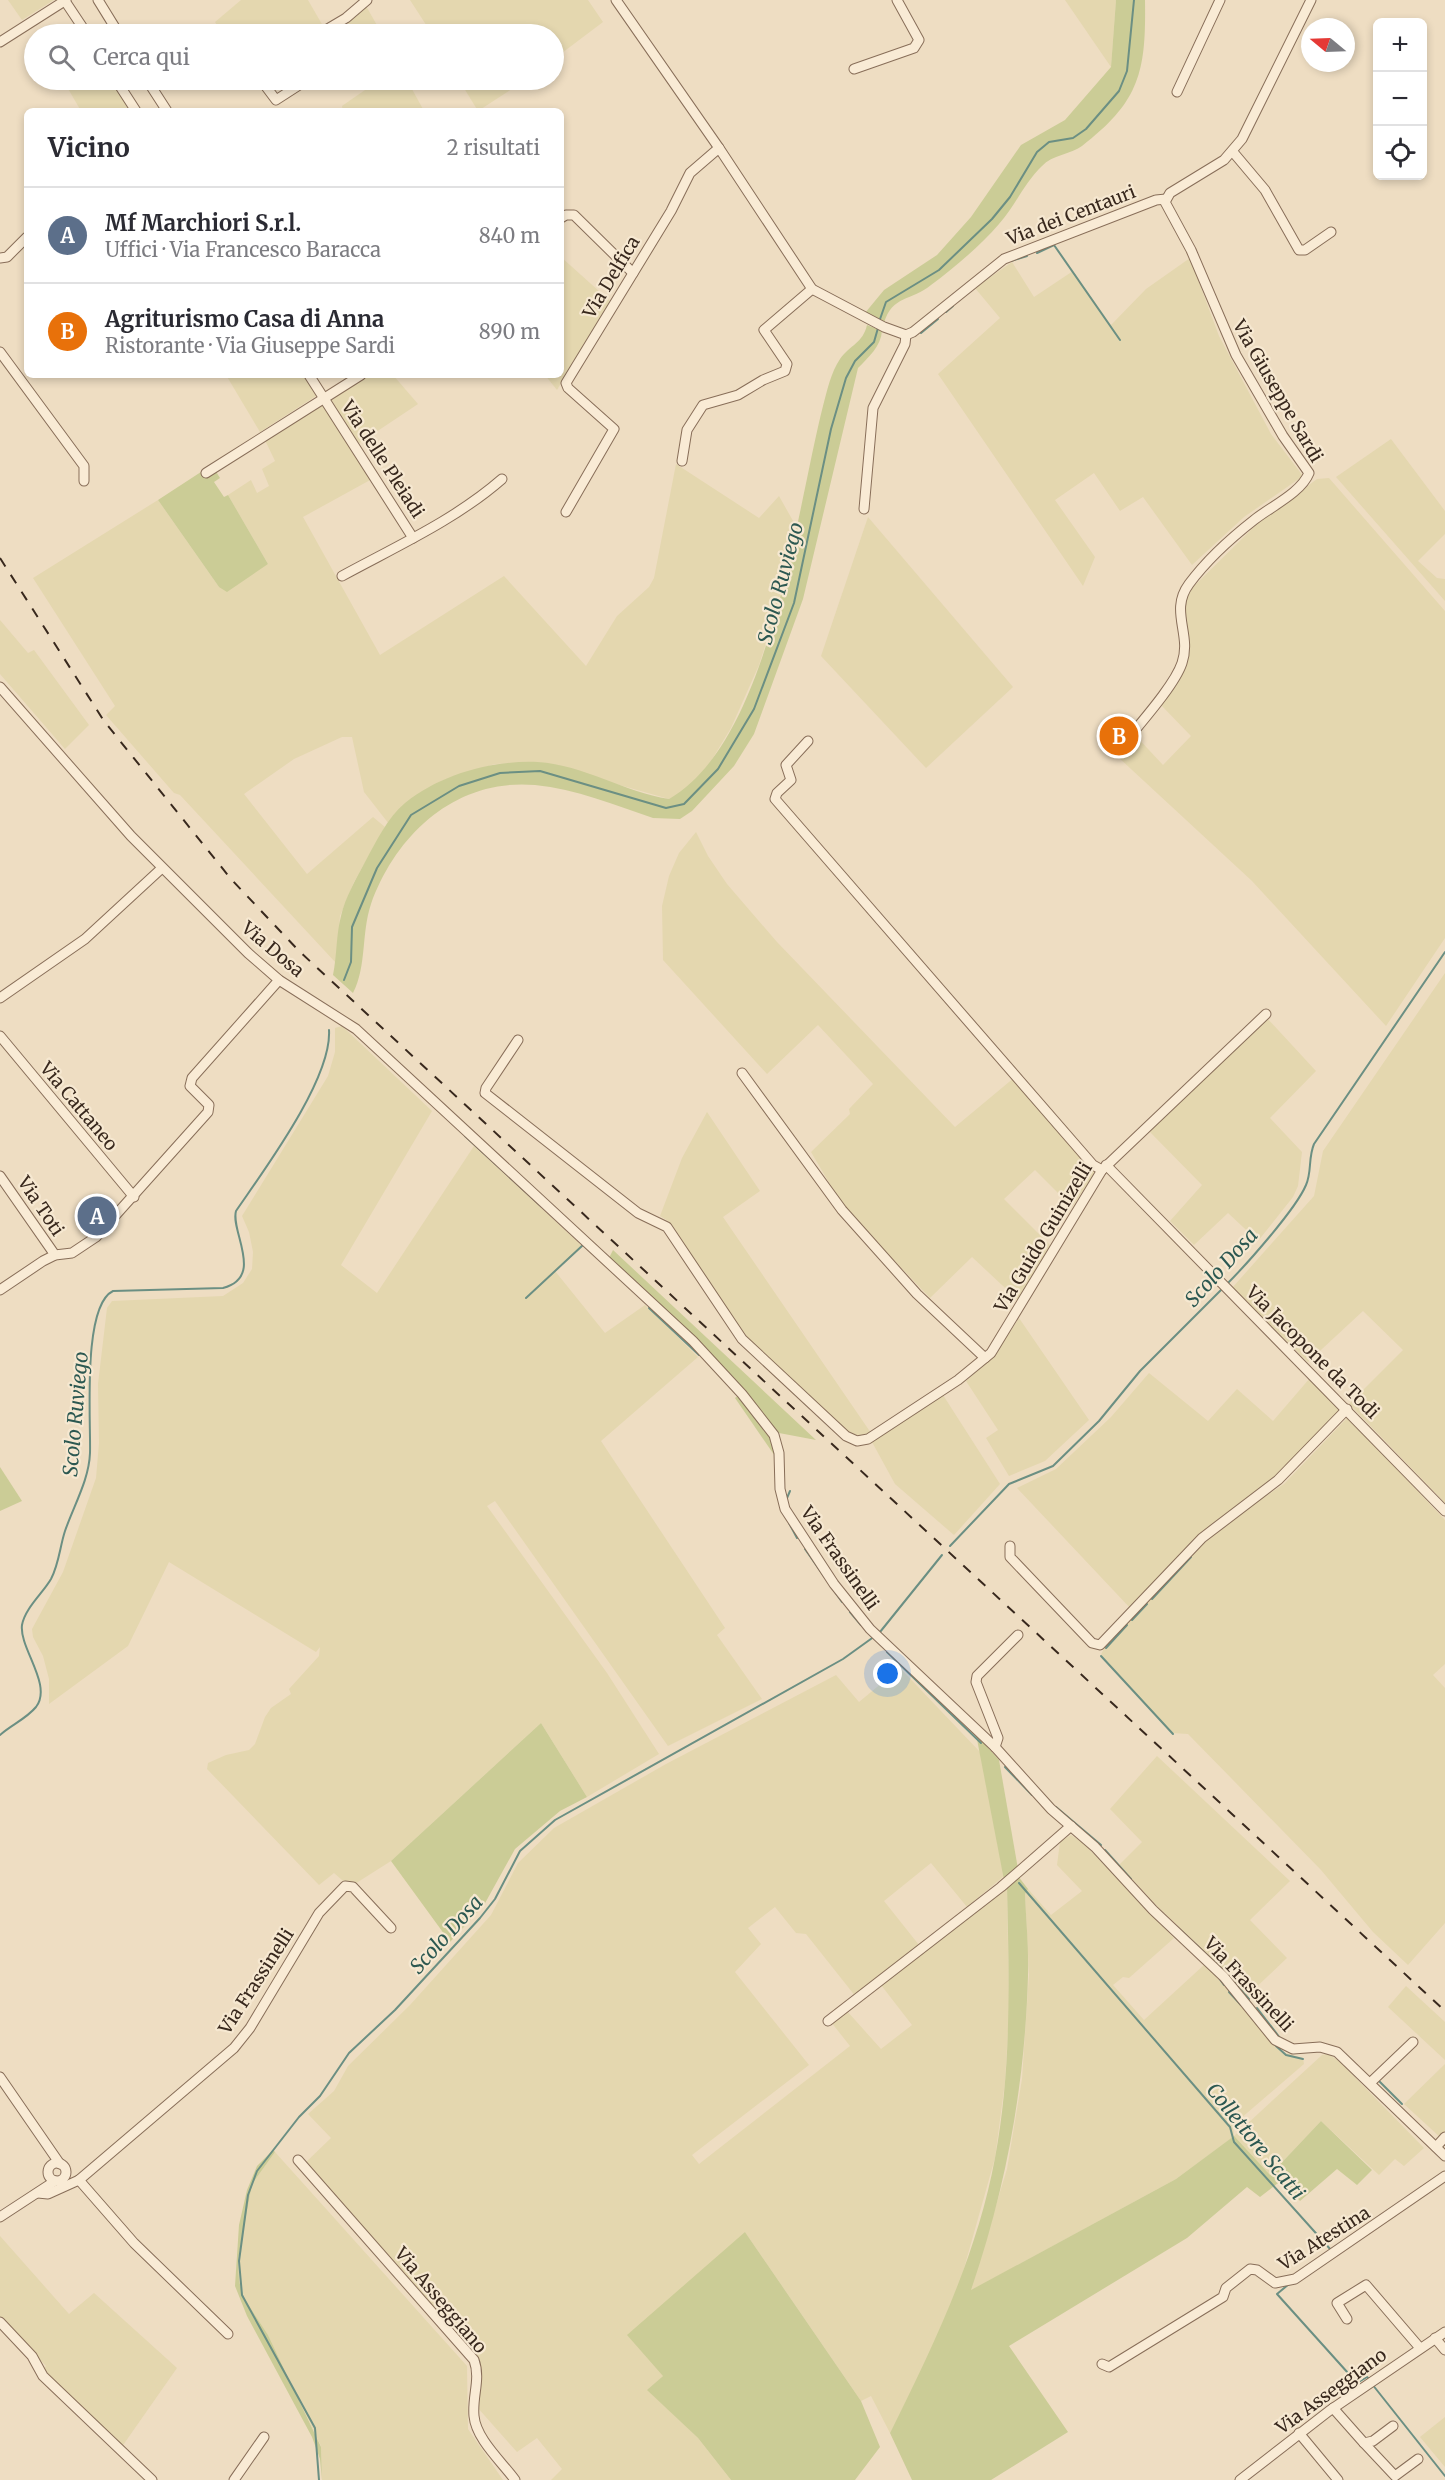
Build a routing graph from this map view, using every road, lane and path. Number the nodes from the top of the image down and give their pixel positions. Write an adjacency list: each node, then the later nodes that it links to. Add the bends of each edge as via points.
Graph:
1 (66, 0): 8 (street); 9 (street)
2 (98, 0): 10 (street)
3 (367, 0): 11 (street)
4 (616, 0): 22 (street)
5 (897, 0): 14 (street, via 919,40 917,44)
6 (1220, 0): 19 (street)
7 (1311, 0): 23 (street, via 1254,120)
8 (28, 24)
9 (81, 24)
10 (113, 24)
11 (336, 24)
12 (24, 27): 13 (street)
13 (0, 42)
14 (854, 69)
15 (122, 90): 20 (street)
16 (153, 90): 21 (street)
17 (268, 90): 18 (street, via 276,100)
18 (292, 90)
19 (1177, 92)
20 (134, 108)
21 (165, 108)
22 (719, 148): 29 (street, Via Delfica, via 690,173); 30 (street)
23 (1233, 152): 24 (street); 26 (street, via 1265,190 1299,250)
24 (1166, 199): 31 (street, Via dei Centauri, via 1004,259); 46 (street, Via Giuseppe Sardi, via 1168,211 1196,260 1236,355 1309,473 1289,495 1252,521 1204,565 1183,592 1179,603 1185,650 1179,672)
25 (564, 216): 29 (street, via 574,215)
26 (1331, 232)
27 (24, 240): 28 (street, via 7,257)
28 (0, 258)
29 (633, 273): 41 (street, Via Delfica, via 566,383 614,429)
30 (812, 289): 31 (street, via 868,320); 36 (street, via 764,330 787,364 785,371 738,395 703,405 687,430)
31 (906, 335): 40 (street, via 873,408)
32 (0, 352): 39 (street, via 84,466)
33 (311, 378): 35 (street, Via delle Pleiadi)
34 (355, 378): 35 (street, Via delle Pleiadi)
35 (324, 398): 37 (street, Via delle Pleiadi); 42 (street, Via delle Pleiadi)
36 (682, 461)
37 (206, 473)
38 (502, 479): 42 (street, Via delle Pleiadi, via 482,496)
39 (84, 481)
40 (864, 509)
41 (566, 512)
42 (413, 538): 43 (street, Via delle Pleiadi)
43 (342, 576)
44 (0, 687): 47 (street, Via Dosa)
45 (808, 741): 54 (street, Via Jacopone da Todi, via 788,761 786,769 791,780 775,799 1093,1165)
46 (1118, 752)
47 (162, 867): 48 (street, Via Dosa); 49 (street, via 85,939)
48 (279, 980): 56 (street, via 190,1080 190,1086 208,1104 209,1111); 57 (street, Via Dosa, via 356,1029)
49 (0, 998)
50 (1266, 1014): 54 (street, Via Guido Guinizelli)
51 (0, 1036): 56 (street, Via Cattaneo)
52 (518, 1040): 60 (street, Via Guido Guinizelli, via 485,1093 644,1217 667,1227 742,1339 846,1436 868,1439)
53 (742, 1073): 60 (street, via 842,1210 917,1294)
54 (1104, 1167): 60 (street, Via Guido Guinizelli); 61 (street, Via Jacopone da Todi)
55 (0, 1176): 58 (street, Via Toti)
56 (134, 1197): 58 (street, via 96,1237 72,1252)
57 (577, 1234): 65 (street, Via Frassinelli, via 693,1341 761,1416 777,1442 785,1509 834,1584 874,1633)
58 (55, 1256): 59 (street)
59 (1, 1287)
60 (986, 1358)
61 (1347, 1409): 62 (street, Via Jacopone da Todi); 63 (street, via 1278,1480 1202,1538 1100,1645 1092,1643 1010,1557)
62 (1445, 1511)
63 (1010, 1546)
64 (1018, 1635): 65 (street, via 977,1676 998,1738)
65 (995, 1747): 66 (street, Via Frassinelli, via 1037,1795)
66 (1071, 1826): 68 (street, via 1001,1887); 71 (street, Via Frassinelli, via 1224,1977 1275,2040 1293,2049 1331,2049 1343,2055)
67 (390, 1928): 78 (street, Via Frassinelli, via 353,1887 345,1886 319,1912 234,2048)
68 (828, 2021)
69 (1413, 2042): 71 (street)
70 (0, 2077): 76 (street, via 48,2148)
71 (1370, 2082): 73 (street, Via Frassinelli)
72 (1445, 2137): 73 (street)
73 (1436, 2147): 74 (street, Via Frassinelli)
74 (1445, 2156)
75 (298, 2160): 97 (street, Via Asseggiano, via 474,2360 478,2379 474,2407 477,2427)
76 (57, 2173): 78 (street); 79 (street)
77 (1445, 2176): 88 (street, Via Atestina, via 1295,2279 1275,2283 1250,2269 1226,2288 1223,2297 1109,2367)
78 (81, 2177): 79 (street, Via Frassinelli, via 48,2194); 84 (street, via 134,2243)
79 (40, 2191): 80 (street, Via Frassinelli)
80 (0, 2217)
81 (1347, 2319): 86 (street, via 1337,2303 1366,2285)
82 (0, 2322): 95 (street, via 32,2356 42,2376)
83 (1445, 2332): 85 (street, Via Asseggiano)
84 (228, 2334)
85 (1435, 2338): 86 (street, Via Asseggiano); 87 (street)
86 (1420, 2348): 89 (street, Via Asseggiano)
87 (1445, 2350)
88 (1102, 2364)
89 (1334, 2408): 91 (street, Via Asseggiano); 93 (street)
90 (1393, 2426): 93 (street)
91 (1299, 2433): 98 (street, Via Asseggiano); 99 (street)
92 (264, 2437): 96 (street)
93 (1364, 2443): 94 (street, via 1395,2476)
94 (1418, 2458)
95 (152, 2480)
96 (234, 2480)
97 (515, 2480)
98 (1240, 2480)
99 (1338, 2480)

